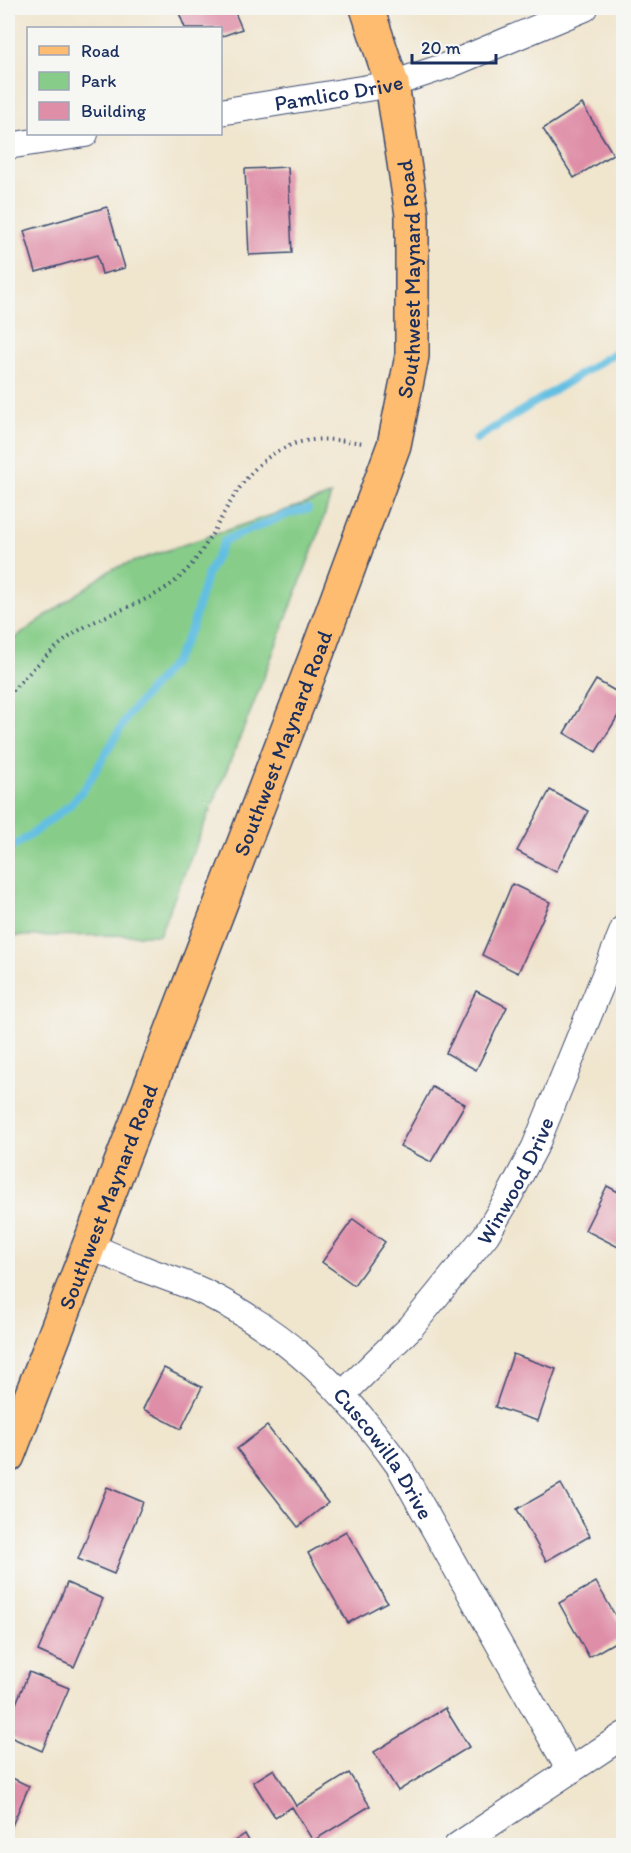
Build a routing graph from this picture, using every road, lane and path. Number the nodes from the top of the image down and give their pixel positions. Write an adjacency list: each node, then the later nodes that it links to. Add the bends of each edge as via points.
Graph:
1 (367, 8): 3 (main road, Southwest Maynard Road)
2 (585, 8): 3 (street, Pamlico Drive, via 449,65)
3 (392, 84): 4 (street, Pamlico Drive); 7 (main road, Southwest Maynard Road, via 412,214 412,356)
4 (222, 111)
5 (79, 135): 6 (street)
6 (8, 146)
7 (394, 445): 8 (path, via 319,438 284,448 256,468 180,577 154,596 90,624 60,643); 10 (main road, Southwest Maynard Road)
8 (8, 695)
9 (624, 928): 11 (street, Winwood Drive, via 535,1148 507,1200 486,1234 411,1327)
10 (90, 1246): 11 (street, Cuscowilla Drive, via 202,1291 235,1309 275,1333); 12 (main road, Southwest Maynard Road)
11 (343, 1394): 14 (street, Cuscowilla Drive, via 399,1466)
12 (8, 1456)
13 (624, 1735): 14 (street)
14 (570, 1771): 15 (street)
15 (457, 1845)

